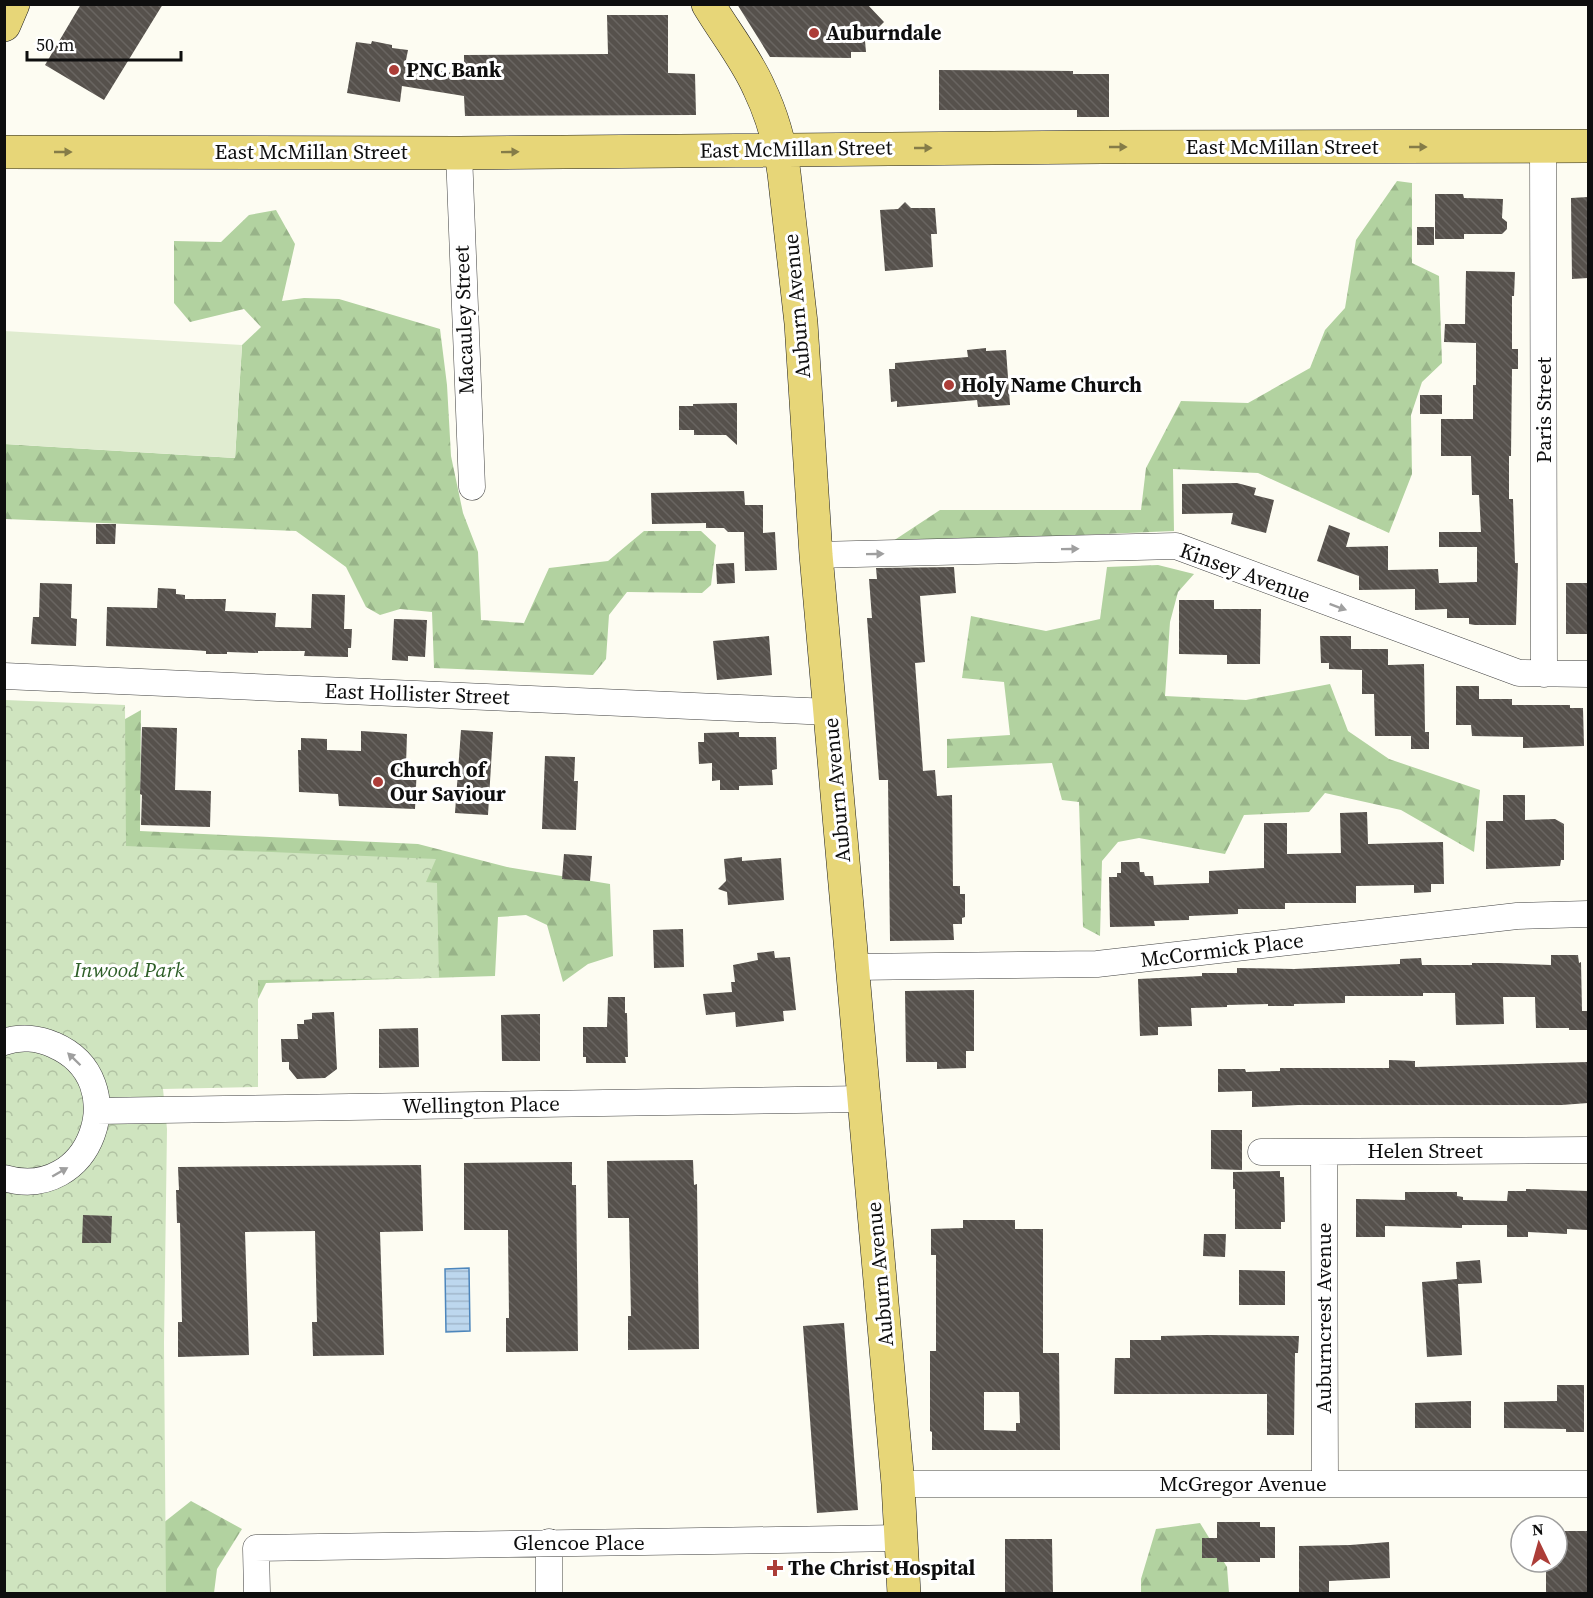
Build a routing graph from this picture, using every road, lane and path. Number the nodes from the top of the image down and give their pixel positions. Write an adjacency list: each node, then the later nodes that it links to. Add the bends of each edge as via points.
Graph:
1 (13, 4): 3 (main road)
2 (708, 4): 6 (main road, Auburn Avenue, via 759,86)
3 (4, 25)
4 (1543, 146): 5 (main road, East McMillan Street); 6 (main road, East McMillan Street, one-way to 4); 11 (street, Paris Street)
5 (1588, 146)
6 (781, 150): 8 (main road, East McMillan Street, one-way to 6); 10 (main road, Auburn Avenue, via 801,323)
7 (4, 152): 8 (main road, East McMillan Street, one-way to 8)
8 (459, 153): 9 (street, Macauley Street)
9 (472, 487)
10 (816, 555): 11 (street, Kinsey Avenue, one-way to 11, via 1176,546 1519,673); 14 (main road, Auburn Avenue)
11 (1544, 674): 12 (street, Kinsey Avenue)
12 (1588, 674)
13 (4, 676): 14 (street, East Hollister Street)
14 (830, 712): 16 (main road, Auburn Avenue)
15 (1588, 914): 16 (street, McCormick Place, via 1517,916 1097,964)
16 (853, 967): 18 (main road, Auburn Avenue)
17 (4, 1042): 19 (street, one-way to 17, via 84,1069 63,1049 40,1040)
18 (864, 1099): 19 (street, Wellington Place); 24 (main road, Auburn Avenue)
19 (97, 1111): 23 (street, one-way to 19, via 30,1182 58,1175 86,1148 96,1125)
20 (1588, 1150): 22 (street, Helen Street)
21 (1261, 1152): 22 (street, Helen Street)
22 (1324, 1152): 25 (street, Auburncrest Avenue)
23 (4, 1178)
24 (898, 1484): 25 (street, McGregor Avenue); 27 (main road, Auburn Avenue)
25 (1325, 1484): 26 (street, McGregor Avenue)
26 (1588, 1484)
27 (901, 1538): 28 (street, Glencoe Place); 31 (main road, Auburn Avenue)
28 (549, 1542): 29 (street, Glencoe Place, via 256,1548); 30 (street)
29 (257, 1593)
30 (549, 1593)
31 (904, 1593)

